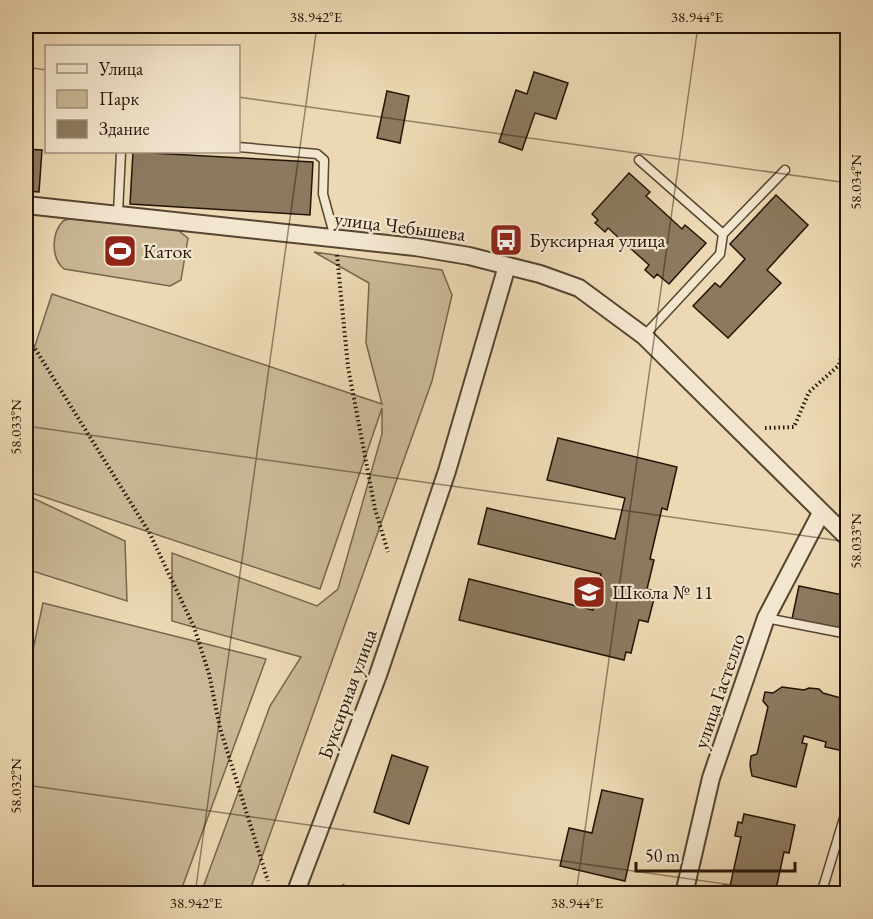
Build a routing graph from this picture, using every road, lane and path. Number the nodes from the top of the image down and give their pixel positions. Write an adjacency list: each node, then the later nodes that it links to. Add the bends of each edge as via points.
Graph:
1 (240, 147): 8 (lane, via 317,154 324,160 323,194)
2 (122, 153): 6 (lane)
3 (639, 160): 7 (lane)
4 (785, 170): 7 (lane)
5 (26, 205): 6 (street, улица Чебышева)
6 (118, 213): 8 (street, улица Чебышева)
7 (723, 234): 11 (lane, via 720,254)
8 (335, 239): 9 (street, улица Чебышева, via 415,247); 16 (path, via 348,367)
9 (507, 266): 11 (street, улица Чебышева, via 579,288); 21 (street, Буксирная улица, via 444,483 378,675)
10 (848, 330): 13 (path, via 839,365 809,392 794,427 766,430)
11 (644, 336): 14 (street, улица Чебышева)
12 (26, 339): 20 (path, via 149,532 194,627 220,728)
13 (760, 423)
14 (822, 513): 15 (street, улица Чебышева); 17 (street, улица Гастелло)
15 (848, 538)
16 (387, 552)
17 (766, 618): 18 (lane); 22 (street, улица Гастелло, via 711,778)
18 (848, 634)
19 (848, 805): 23 (lane)
20 (268, 881)
21 (295, 894)
22 (684, 894)
23 (821, 894)

